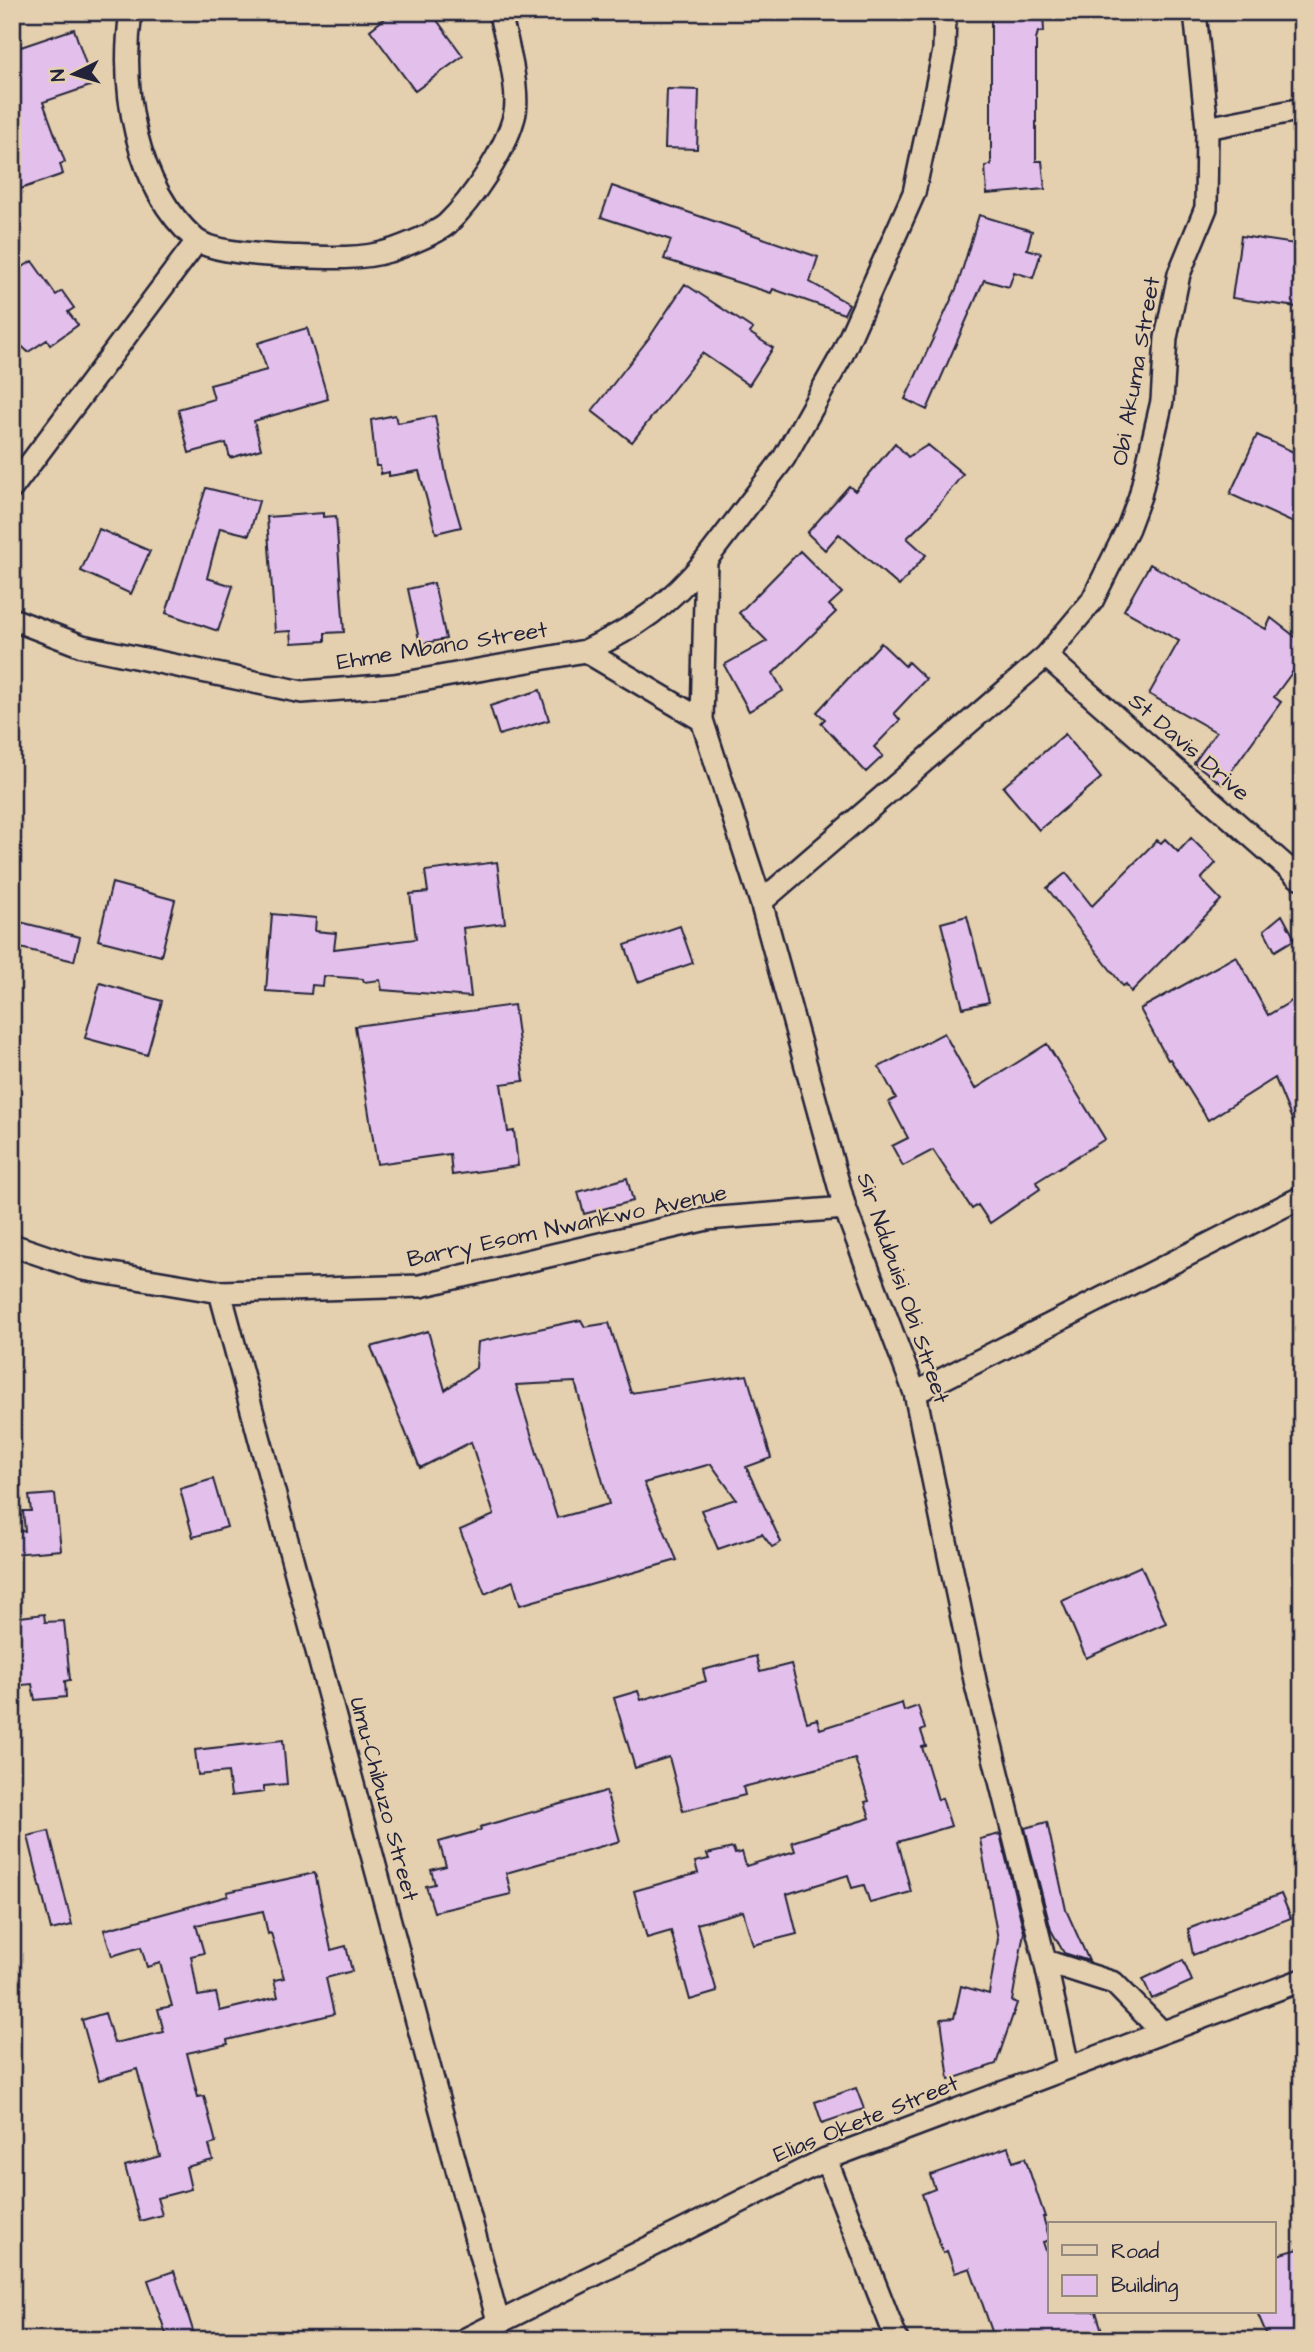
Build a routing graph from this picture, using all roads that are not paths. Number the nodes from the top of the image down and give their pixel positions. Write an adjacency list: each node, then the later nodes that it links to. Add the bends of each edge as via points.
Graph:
1 (131, 12): 7 (street, via 135,136 147,173)
2 (499, 12): 7 (street, via 509,44 515,115 491,168 445,225 387,252 326,258 247,254)
3 (945, 12): 9 (street, Ehme Mbano Street, via 944,51 914,193 842,355 784,458)
4 (1195, 12): 6 (street, Obi Akuma Street)
5 (1302, 109): 6 (street)
6 (1207, 128): 12 (street, Obi Akuma Street, via 1206,208 1172,302 1162,401 1140,496 1092,601)
7 (197, 241): 8 (street)
8 (12, 488)
9 (706, 560): 11 (street, Ehme Mbano Street, via 656,613); 13 (street, Sir Ndubuisi Obi Street)
10 (12, 619): 11 (street, Ehme Mbano Street, via 82,646 302,692 394,685)
11 (585, 651): 13 (street)
12 (1046, 656): 14 (street, St Davis Drive); 15 (street, Obi Akuma Street)
13 (702, 720): 15 (street, Sir Ndubuisi Obi Street)
14 (1298, 877)
15 (761, 902): 17 (street, Sir Ndubuisi Obi Street)
16 (1302, 1197): 20 (street)
17 (845, 1208): 19 (street, Barry Esom Nwankwo Avenue, via 706,1219 420,1286); 20 (street, Sir Ndubuisi Obi Street)
18 (12, 1245): 19 (street, Barry Esom Nwankwo Avenue, via 83,1269)
19 (220, 1292): 26 (street, Umu-Chibuzo Street)
20 (915, 1393): 21 (street, Sir Ndubuisi Obi Street, via 976,1685)
21 (1045, 1961): 23 (street, via 1114,1983); 24 (street, Sir Ndubuisi Obi Street)
22 (1302, 1980): 23 (street, Elias Okete Street)
23 (1162, 2032): 24 (street, Elias Okete Street)
24 (1068, 2066): 25 (street, Elias Okete Street)
25 (826, 2159): 26 (street, Elias Okete Street); 28 (street)
26 (498, 2320): 27 (street, Elias Okete Street)
27 (464, 2340)
28 (897, 2340)

